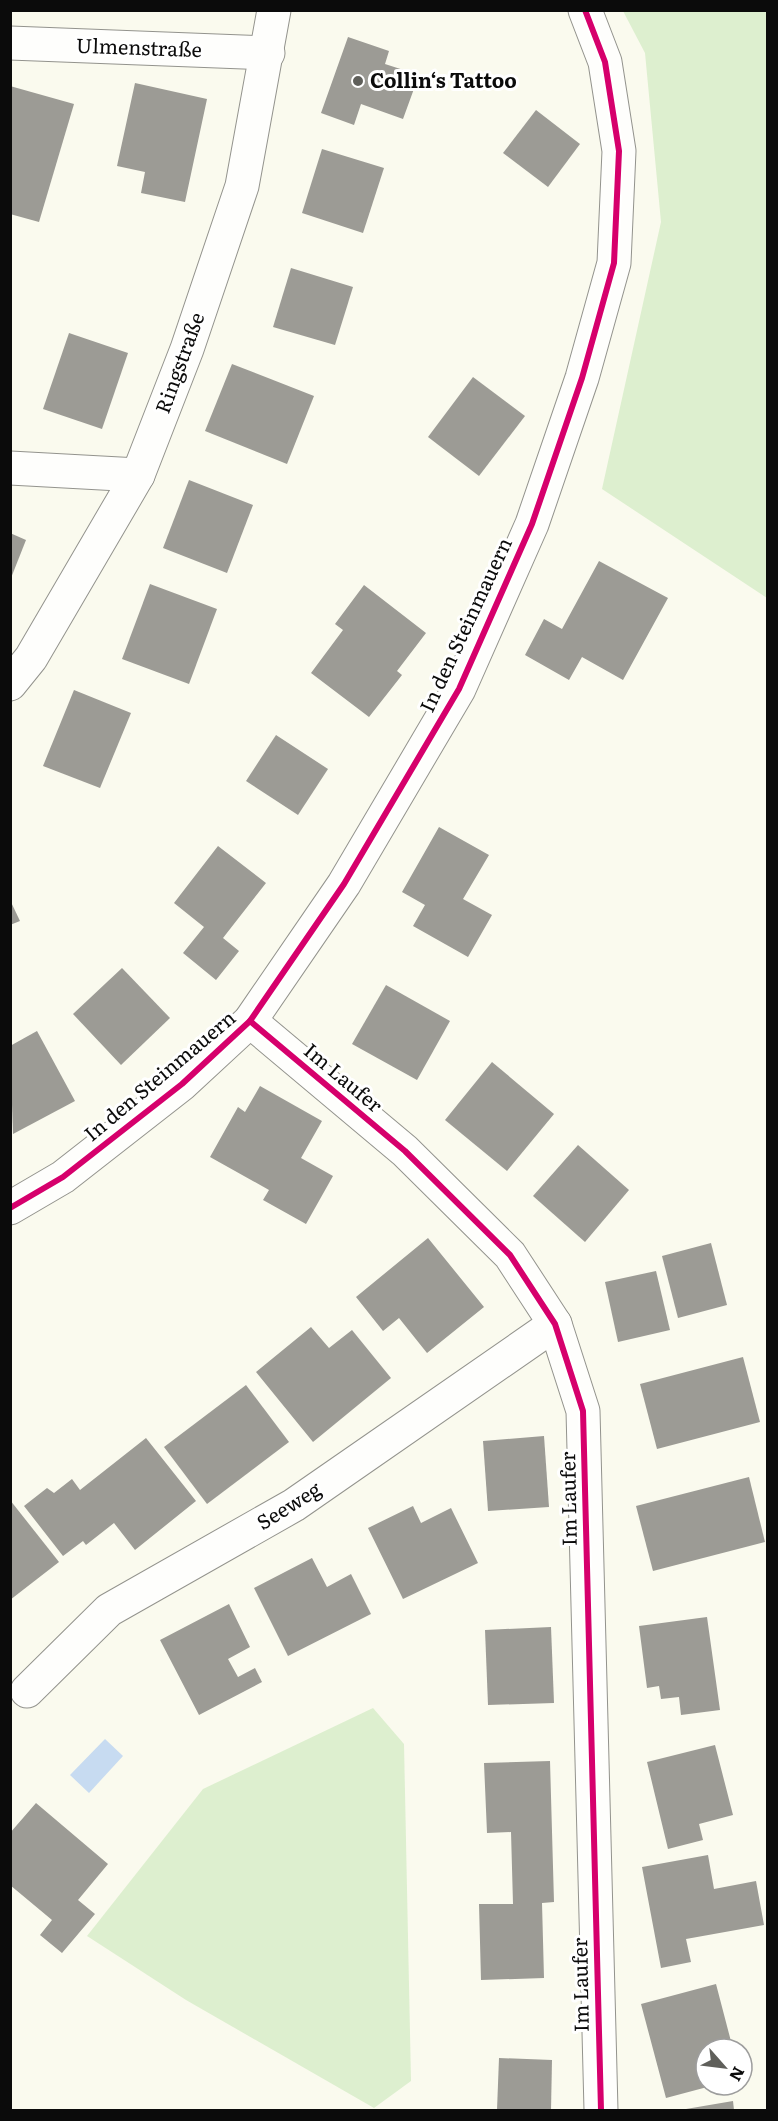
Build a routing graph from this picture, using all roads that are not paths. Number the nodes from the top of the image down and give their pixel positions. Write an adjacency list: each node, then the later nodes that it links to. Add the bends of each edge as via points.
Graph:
1 (274, 10): 4 (street, Ringstraße)
2 (585, 10): 8 (street, In den Steinmauern, via 605,62 620,151 614,263 582,378 532,524 459,688 344,884)
3 (10, 43): 4 (street, Ulmenstraße)
4 (268, 52): 6 (street, Ringstraße, via 242,186 187,349)
5 (10, 468): 6 (street)
6 (138, 476): 7 (street, Ringstraße, via 31,658)
7 (10, 684)
8 (250, 1021): 9 (street, In den Steinmauern, via 182,1084 82,1163); 10 (street, Im Laufer, via 405,1151 510,1255)
9 (10, 1208)
10 (555, 1324): 11 (street, Seeweg, via 294,1505 109,1610); 12 (street, Im Laufer, via 584,1411)
11 (27, 1691)
12 (601, 2110)

